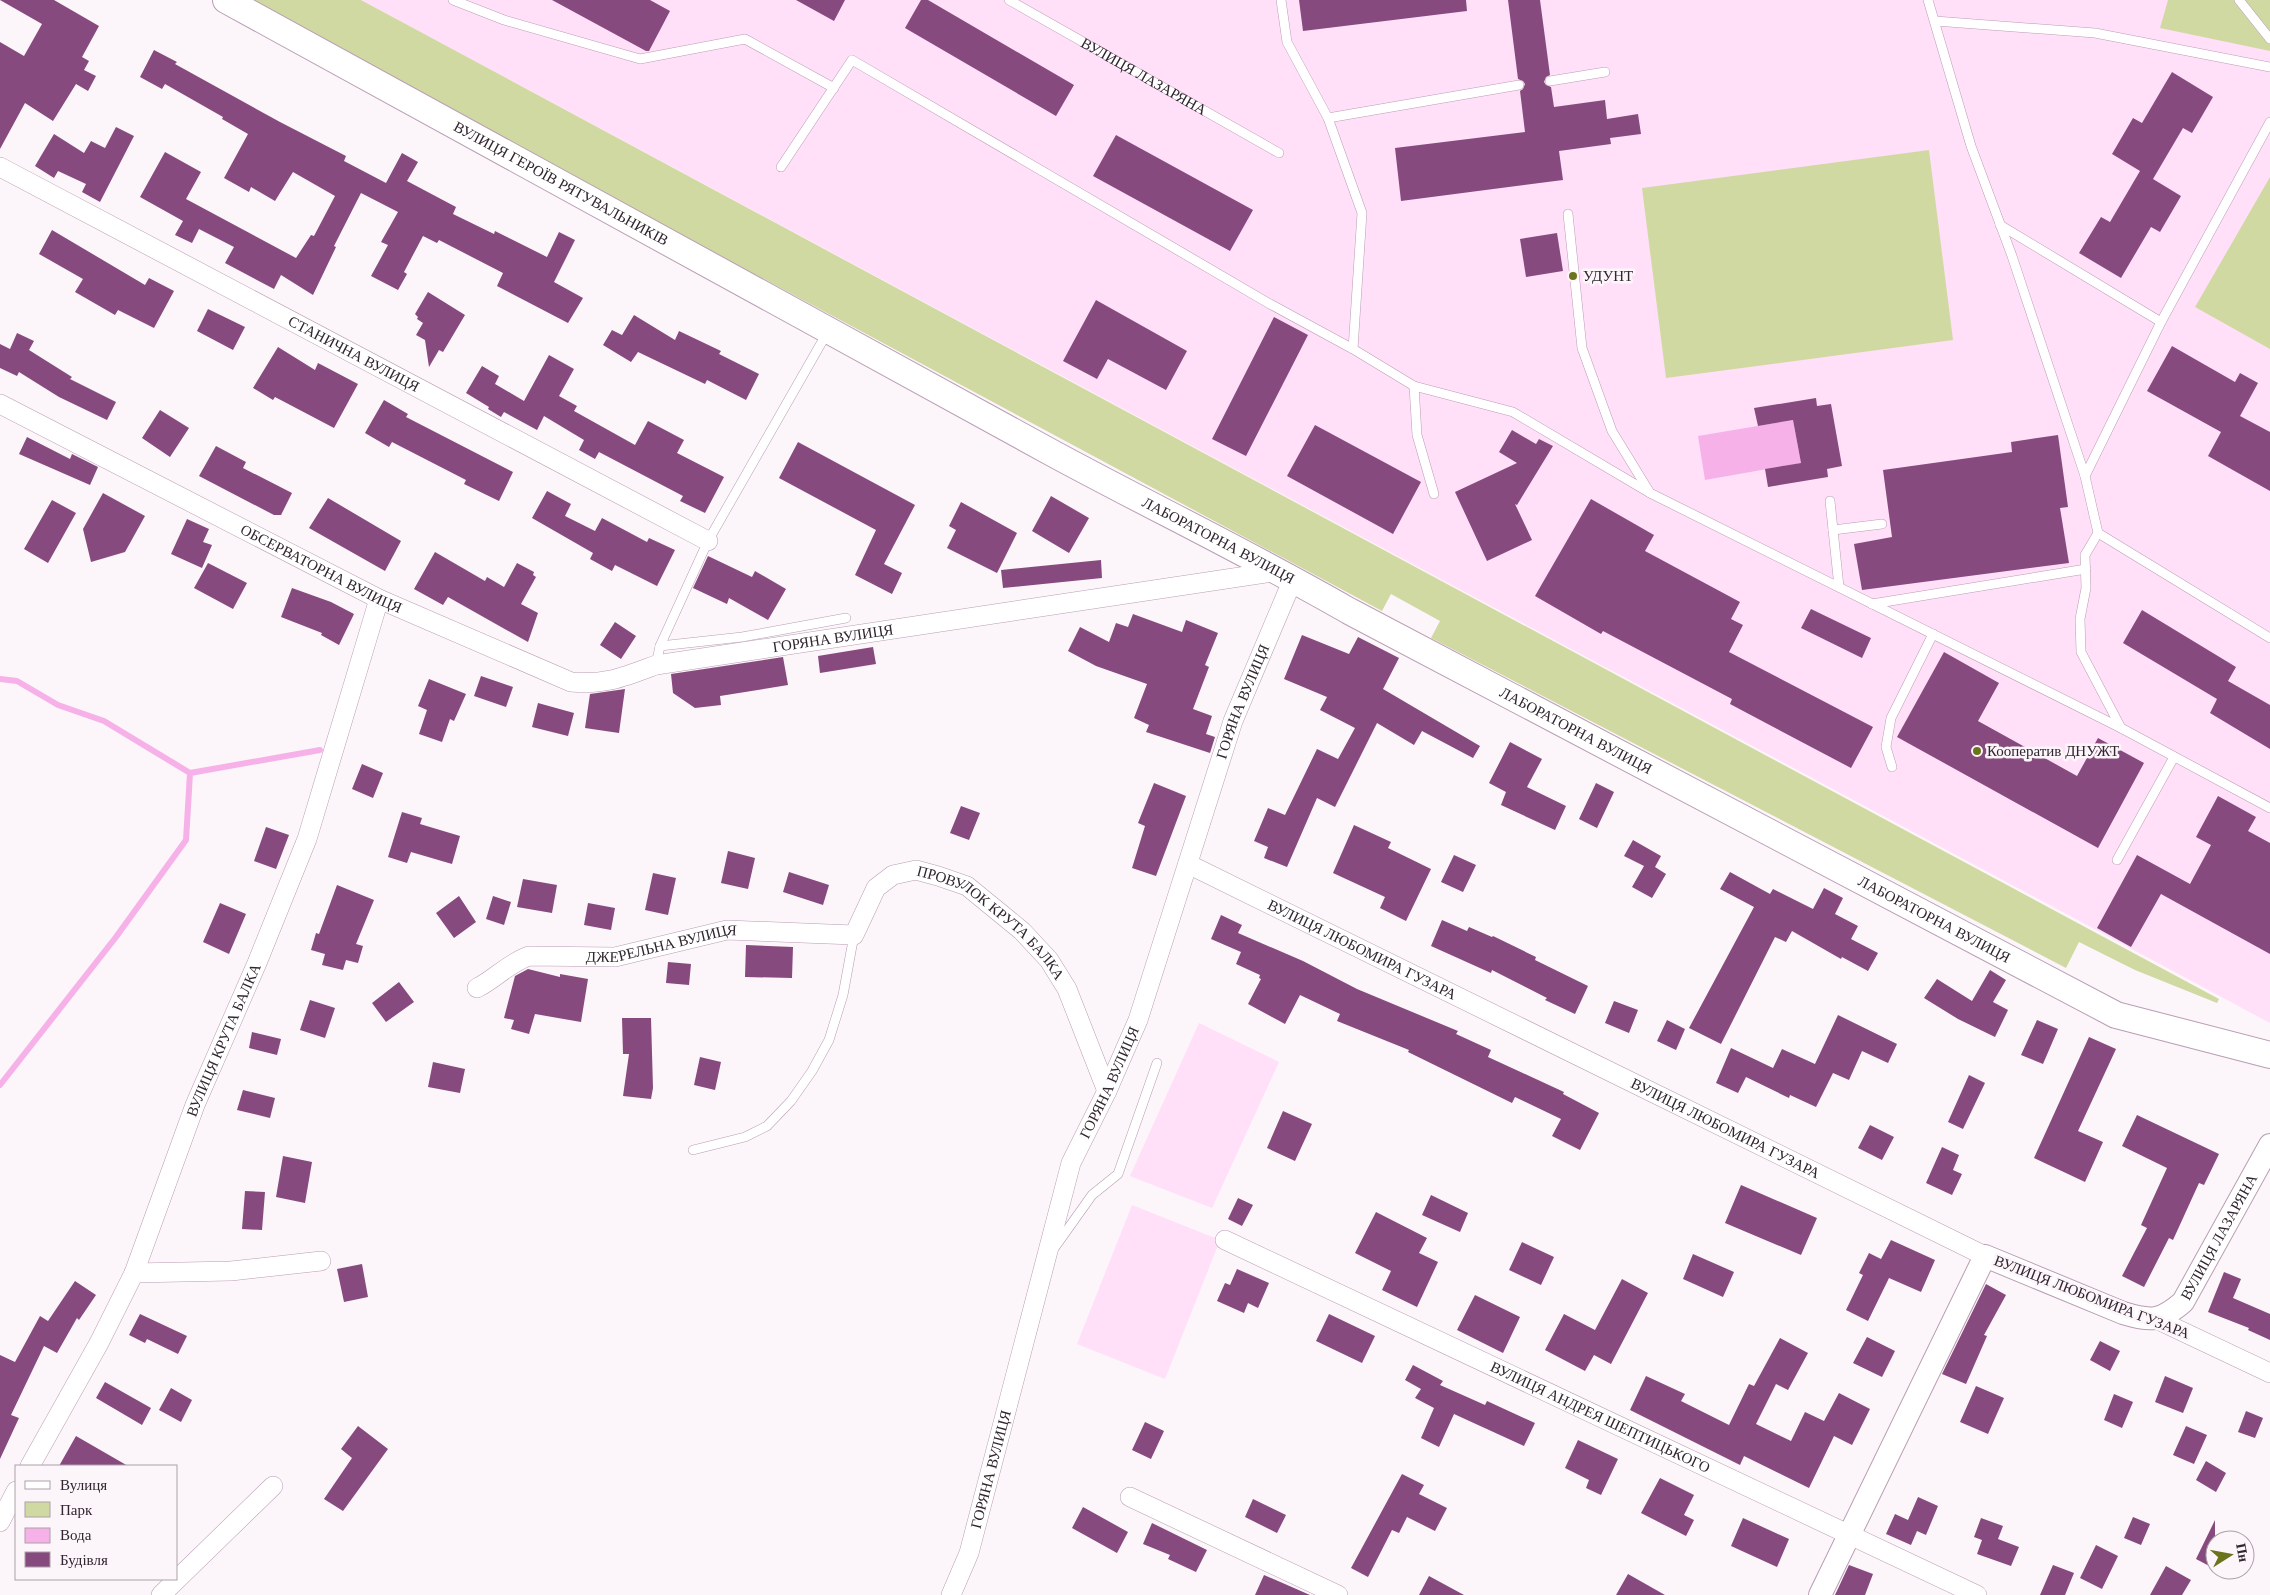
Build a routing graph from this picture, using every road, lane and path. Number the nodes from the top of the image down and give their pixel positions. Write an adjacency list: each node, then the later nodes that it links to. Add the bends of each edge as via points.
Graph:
1 (226, 0): 24 (main road, ВУЛИЦЯ ГЕРОЇВ РЯТУВАЛЬНИКІВ)
2 (453, 0): 13 (lane, via 504,20 640,59 744,39)
3 (1009, 0): 18 (lane, ВУЛИЦЯ ЛАЗАРЯНА)
4 (1281, 0): 14 (lane, via 1287,42)
5 (1928, 0): 7 (lane)
6 (2239, 0): 8 (lane)
7 (1935, 21): 9 (lane, via 2095,34); 22 (lane, via 1971,146)
8 (2270, 39)
9 (2270, 66)
10 (1605, 72): 11 (lane)
11 (1550, 81)
12 (1519, 85): 14 (lane)
13 (834, 88): 20 (lane); 25 (lane, via 852,60)
14 (1328, 118): 25 (lane, via 1362,213)
15 (2270, 122): 16 (lane)
16 (2260, 142): 17 (lane); 23 (lane)
17 (2270, 146)
18 (1279, 153)
19 (0, 167): 36 (street, СТАНИЧНА ВУЛИЦЯ)
20 (781, 167)
21 (1568, 214): 30 (lane, via 1582,348 1612,432)
22 (2000, 225): 23 (lane); 29 (lane)
23 (2161, 322): 29 (lane)
24 (829, 329): 26 (main road, ВУЛИЦЯ ГЕРОЇВ РЯТУВАЛЬНИКІВ); 36 (lane)
25 (1353, 349): 27 (lane)
26 (897, 366): 38 (main road, ЛАБОРАТОРНА ВУЛИЦЯ, via 1057,455)
27 (1414, 386): 30 (lane, via 1513,412); 31 (lane, via 1418,435)
28 (0, 404): 40 (street, ОБСЕРВАТОРНА ВУЛИЦЯ)
29 (2084, 476): 35 (lane)
30 (1650, 493): 39 (lane)
31 (1434, 494)
32 (1830, 501): 34 (lane)
33 (1882, 524): 34 (lane)
34 (1833, 530): 39 (lane)
35 (2098, 533): 37 (lane, via 2085,555); 44 (lane)
36 (708, 540): 45 (lane)
37 (2086, 569): 41 (lane); 47 (lane, via 2080,620 2081,652)
38 (1286, 575): 46 (street, ГОРЯНА ВУЛИЦЯ); 52 (street, ГОРЯНА ВУЛИЦЯ, via 1233,721); 55 (main road, ЛАБОРАТОРНА ВУЛИЦЯ, via 2116,1015)
39 (1839, 587): 41 (lane)
40 (379, 599): 46 (street, ОБСЕРВАТОРНА ВУЛИЦЯ, via 571,682 594,684 617,680); 64 (street, ВУЛИЦЯ КРУТА БАЛКА, via 307,839 195,1105)
41 (1872, 604): 43 (lane)
42 (846, 618): 45 (lane, via 742,637)
43 (1933, 634): 47 (lane); 49 (lane, via 1891,718 1886,747)
44 (2270, 638)
45 (660, 646): 46 (lane)
46 (656, 665)
47 (2121, 728): 48 (lane)
48 (2174, 757): 50 (lane); 51 (lane)
49 (1892, 767)
50 (2270, 808)
51 (2116, 860)
52 (1188, 864): 57 (street, ГОРЯНА ВУЛИЦЯ, via 1138,1020); 61 (street, ВУЛИЦЯ ЛЮБОМИРА ГУЗАРА)
53 (854, 935): 54 (street, ДЖЕРЕЛЬНА ВУЛИЦЯ, via 727,930 614,957 529,956 516,960); 57 (street, ПРОВУЛОК КРУТА БАЛКА, via 876,888 893,875 916,870 967,886 1022,931 1049,960 1067,989); 59 (lane, ПРОВУЛОК КРУТА БАЛКА, via 843,995 830,1040 791,1101 766,1126 745,1137)
54 (477, 988)
55 (2270, 1056)
56 (1157, 1063): 62 (lane, via 1118,1174 1092,1194)
57 (1107, 1091): 62 (street, ГОРЯНА ВУЛИЦЯ, via 1071,1163)
58 (2270, 1145): 65 (street, ВУЛИЦЯ ЛАЗАРЯНА, via 2184,1302)
59 (693, 1150)
60 (1225, 1240): 72 (street, ВУЛИЦЯ АНДРЕЯ ШЕПТИЦЬКОГО)
61 (1985, 1256): 65 (street, ВУЛИЦЯ ЛЮБОМИРА ГУЗАРА, via 2124,1313); 72 (street)
62 (1048, 1257): 76 (street, ГОРЯНА ВУЛИЦЯ, via 969,1553)
63 (321, 1261): 64 (street, via 231,1271)
64 (134, 1273): 67 (street, ВУЛИЦЯ КРУТА БАЛКА, via 99,1344)
65 (2158, 1320): 66 (street, ВУЛИЦЯ ЛЮБОМИРА ГУЗАРА)
66 (2270, 1373)
67 (31, 1465)
68 (274, 1486): 73 (street)
69 (15, 1493): 71 (street)
70 (1130, 1497): 77 (street)
71 (0, 1522)
72 (1850, 1534): 78 (street); 79 (street, ВУЛИЦЯ АНДРЕЯ ШЕПТИЦЬКОГО)
73 (178, 1579)
74 (177, 1580): 75 (street)
75 (161, 1595)
76 (951, 1595)
77 (1338, 1595)
78 (1820, 1595)
79 (1977, 1595)

